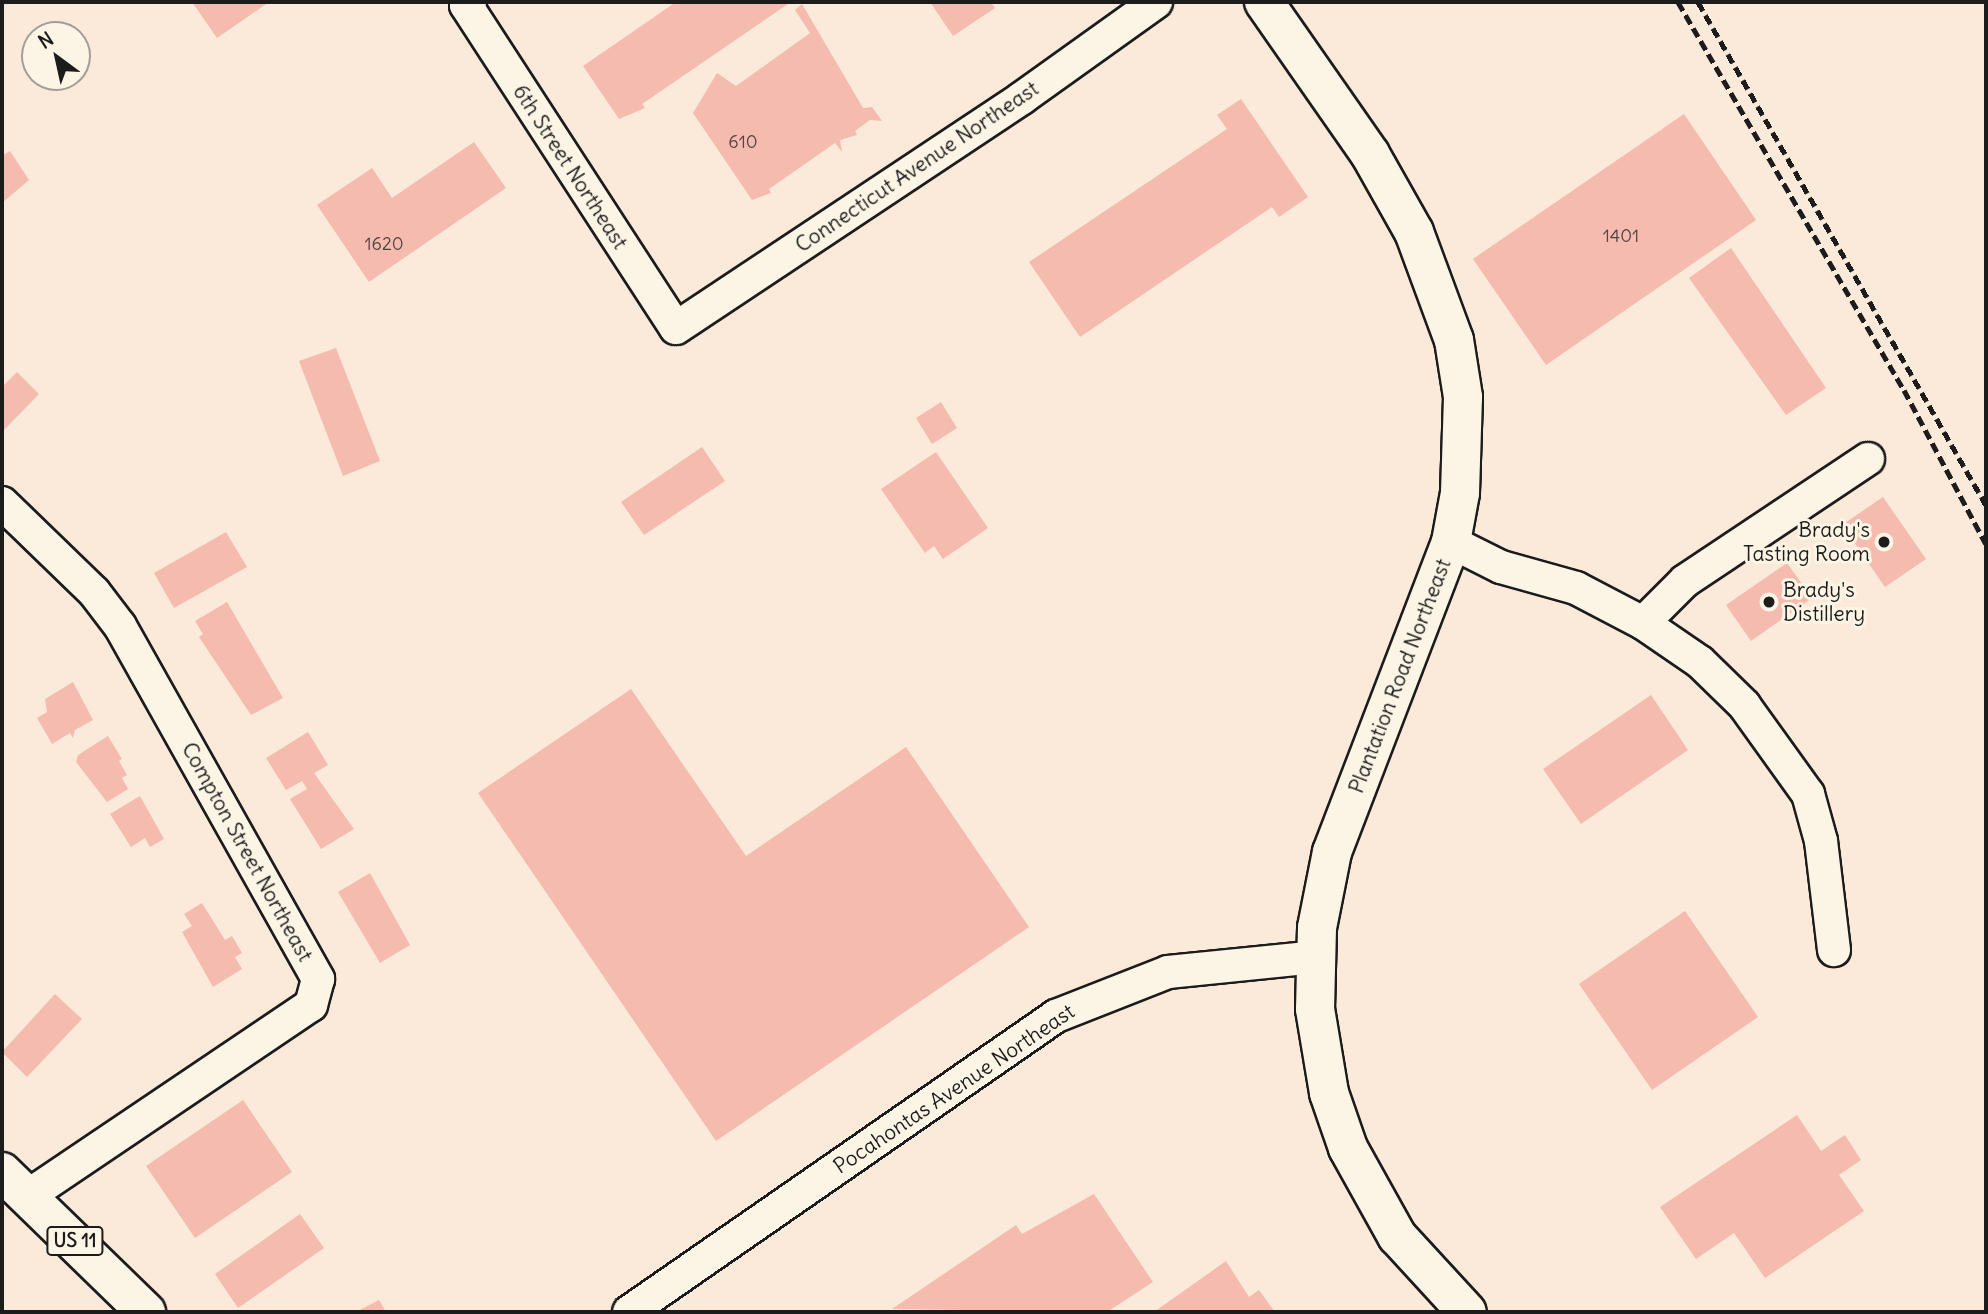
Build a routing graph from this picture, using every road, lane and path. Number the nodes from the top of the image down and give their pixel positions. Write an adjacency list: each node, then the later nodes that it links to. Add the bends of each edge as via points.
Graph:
1 (1156, 2): 4 (street, Connecticut Avenue Northeast, via 1022,98)
2 (1264, 2): 7 (street, Plantation Road Northeast, via 1370,154 1437,285 1463,397 1460,493)
3 (468, 3): 4 (street, 6th Street Northeast)
4 (676, 328)
5 (1868, 459): 8 (street, via 1685,581)
6 (2, 503): 11 (street, Compton Street Northeast, via 94,592 120,626 318,979 311,1006)
7 (1451, 542): 8 (street, via 1501,567 1576,589); 10 (street, Plantation Road Northeast, via 1332,852)
8 (1643, 623): 9 (street, via 1700,662 1744,705 1808,794 1821,841)
9 (1834, 950)
10 (1315, 957): 13 (street, Pocahontas Avenue Northeast, via 1168,972 1056,1016); 14 (street, Plantation Road Northeast, via 1320,1051 1348,1148 1397,1236)
11 (15, 1184): 12 (street, US 11)
12 (146, 1312)
13 (629, 1312)
14 (1467, 1312)

